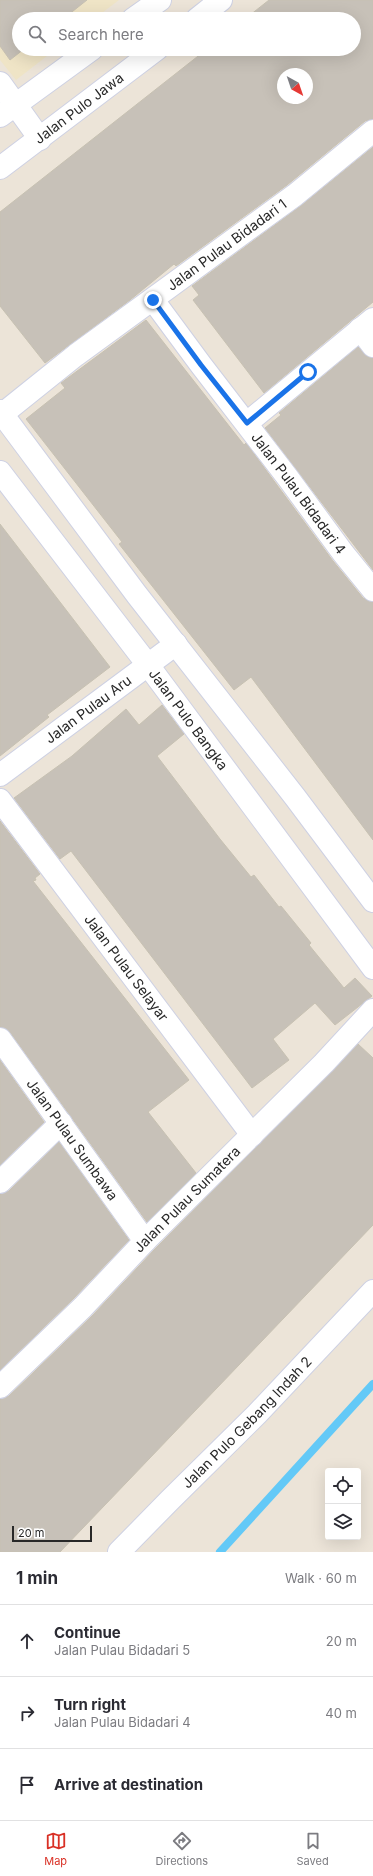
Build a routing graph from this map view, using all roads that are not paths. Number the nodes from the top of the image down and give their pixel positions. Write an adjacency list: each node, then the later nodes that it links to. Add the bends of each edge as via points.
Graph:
1 (160, 0): 3 (street)
2 (221, 0): 4 (street)
3 (143, 12)
4 (206, 12)
5 (82, 56): 8 (street)
6 (148, 56): 10 (street, Jalan Pulo Jawa)
7 (0, 83): 8 (street)
8 (8, 110): 10 (street)
9 (373, 131): 12 (street, Jalan Pulau Bidadari 1, via 295,195)
10 (40, 139): 11 (street, Jalan Pulo Jawa)
11 (0, 168)
12 (153, 300): 14 (street, Jalan Pulau Bidadari 1); 15 (street, Jalan Pulau Bidadari 4)
13 (369, 331): 15 (street)
14 (1, 413): 18 (street)
15 (247, 423): 17 (street, Jalan Pulau Bidadari 4)
16 (0, 472): 19 (street, Jalan Pulo Bangka)
17 (373, 590)
18 (176, 644): 19 (street, Jalan Pulau Aru); 22 (street)
19 (148, 665): 20 (street, Jalan Pulau Aru); 23 (street, Jalan Pulo Bangka)
20 (0, 775)
21 (0, 800): 27 (street, Jalan Pulau Selayar)
22 (373, 901)
23 (373, 968)
24 (373, 1010): 27 (street, Jalan Pulau Sumatera)
25 (0, 1039): 26 (street, Jalan Pulau Sumbawa)
26 (61, 1123): 28 (street); 29 (street, Jalan Pulau Sumbawa)
27 (252, 1136): 29 (street, Jalan Pulau Sumatera)
28 (0, 1182)
29 (145, 1241): 31 (street, Jalan Pulau Sumatera, via 83,1307)
30 (373, 1291): 32 (street, Jalan Pulo Gebang Indah 2, via 258,1414)
31 (0, 1387)
32 (119, 1552)

